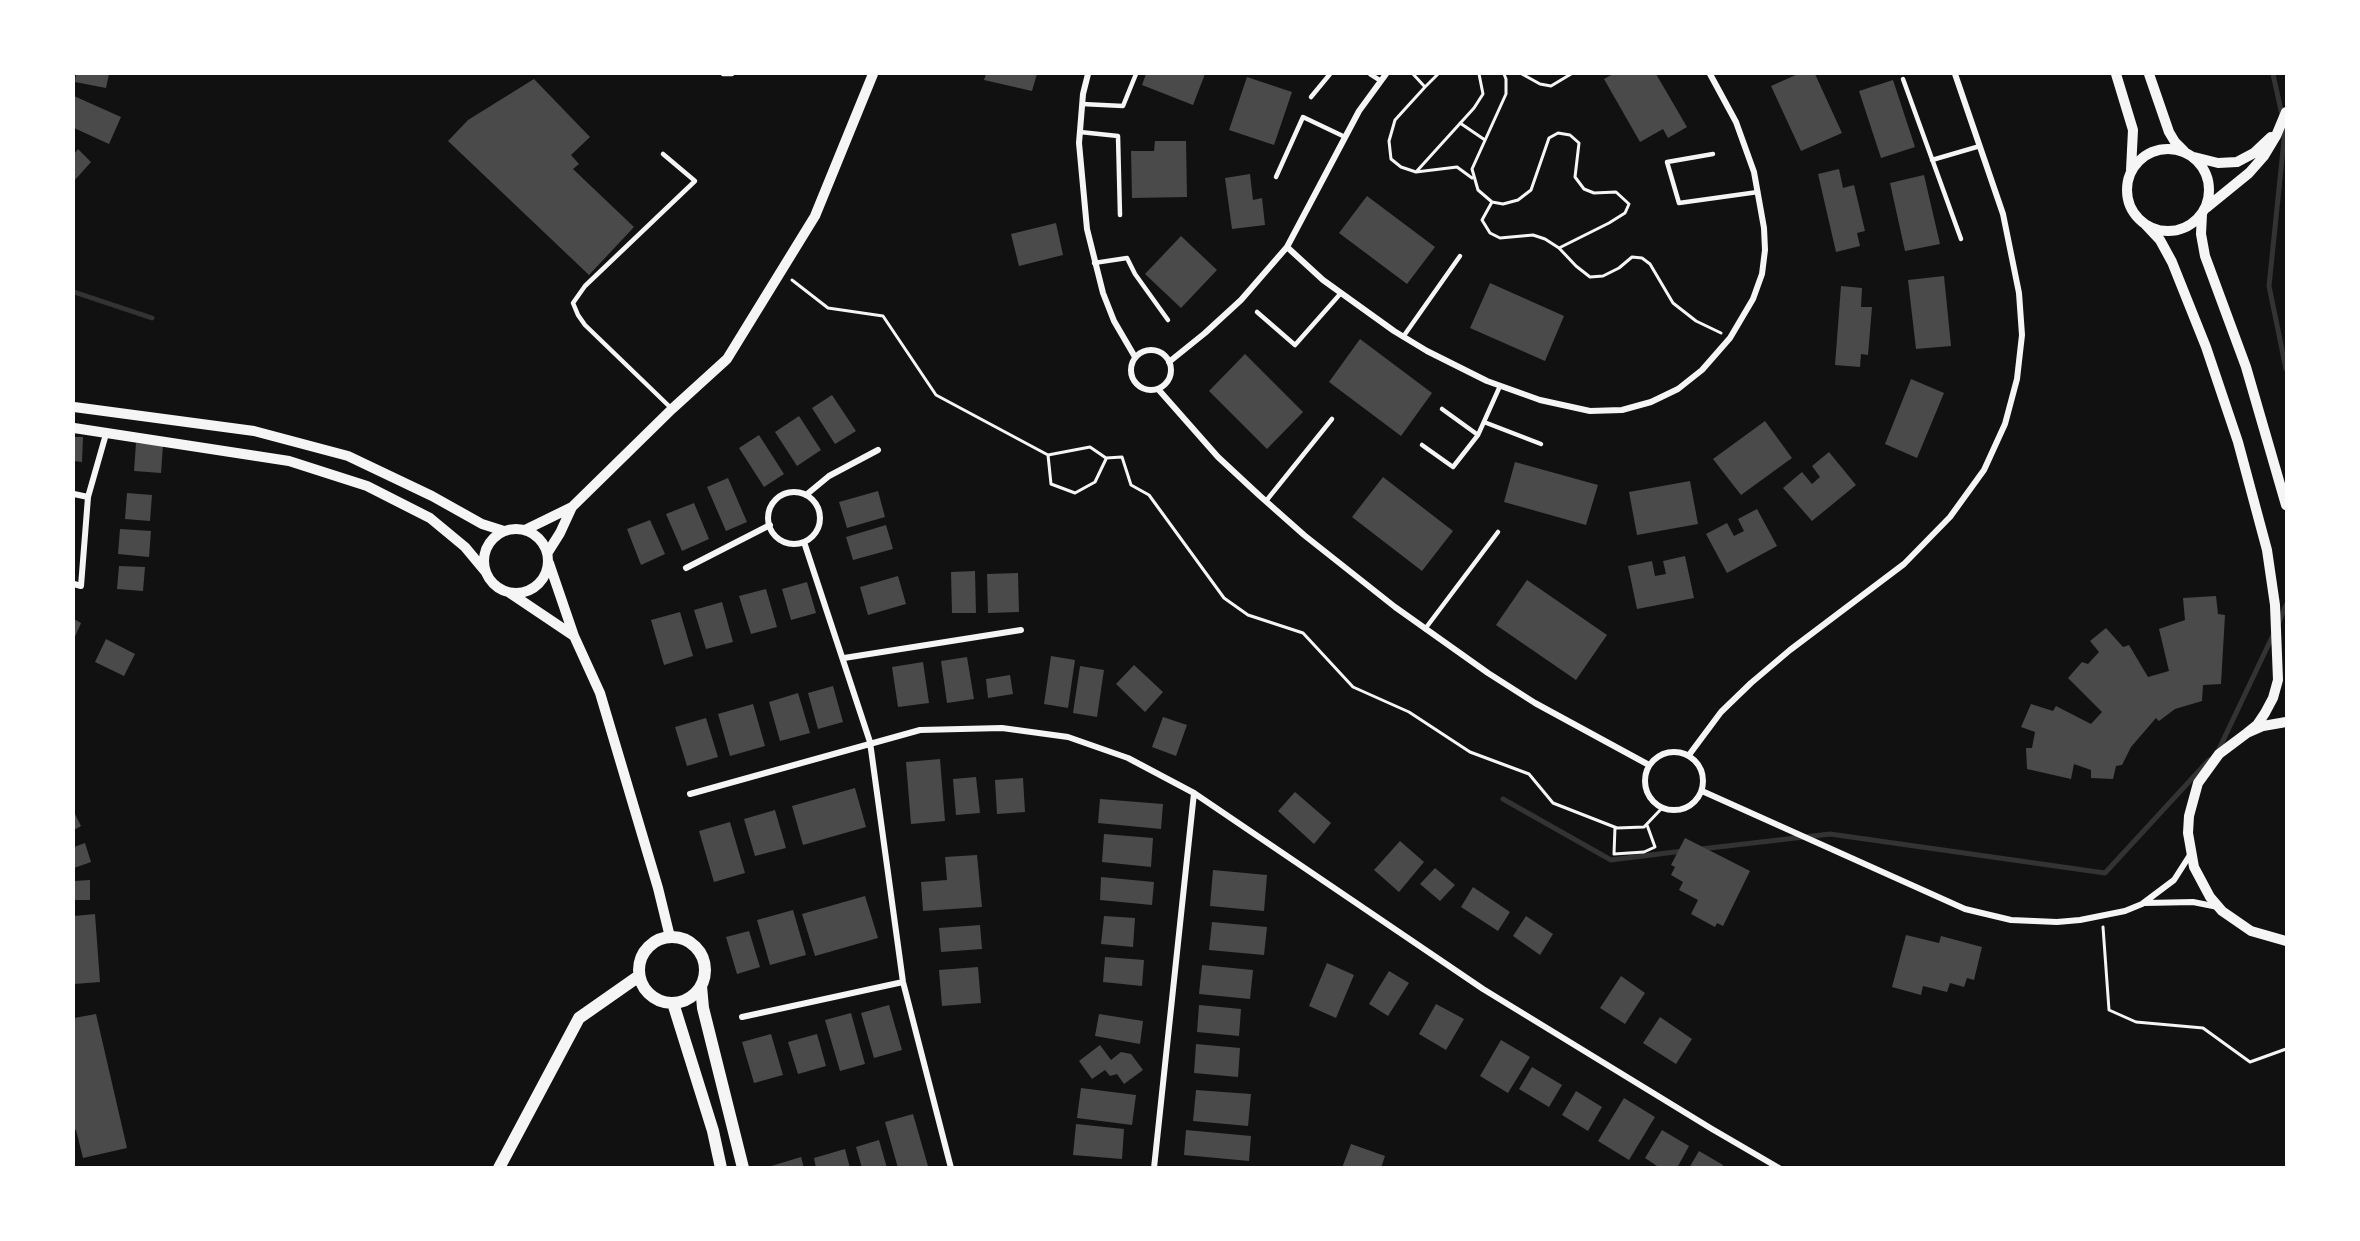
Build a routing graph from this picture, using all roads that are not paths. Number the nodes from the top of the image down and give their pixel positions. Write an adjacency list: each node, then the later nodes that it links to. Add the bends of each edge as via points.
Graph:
1 (723, 74): 2 (lane)
2 (732, 74)
3 (873, 74): 46 (street, via 815,216 728,359)
4 (1088, 74): 16 (street)
5 (1136, 74): 16 (lane, via 1123,106)
6 (1330, 74): 15 (lane)
7 (1370, 74): 14 (lane)
8 (1386, 74): 14 (street)
9 (1710, 74): 28 (street, via 1736,122)
10 (1955, 74): 21 (street)
11 (2116, 74): 26 (street, via 2133,130)
12 (2149, 74): 24 (street, via 2169,132)
13 (1903, 79): 25 (lane)
14 (1381, 81): 20 (street)
15 (1311, 97)
16 (1082, 104): 19 (street)
17 (2286, 112): 18 (street)
18 (2281, 125): 24 (street, via 2261,148 2237,162 2218,163); 29 (street, via 2257,165)
19 (1080, 132): 30 (lane, via 1118,136); 35 (street, via 1082,189)
20 (1345, 137): 27 (lane, via 1303,117); 33 (street)
21 (1980, 146): 25 (lane); 78 (street, via 2012,253 2022,335 2017,379 2005,424 1984,470 1950,517 1904,564 1751,682)
22 (663, 154): 46 (lane, via 695,181 585,286 573,303 585,325)
23 (1713, 154): 28 (lane, via 1667,162 1679,203)
24 (2189, 155): 26 (street, via 2174,149 2155,151 2138,161); 29 (street, via 2207,177 2209,196)
25 (1932, 160): 32 (lane)
26 (2131, 172): 31 (street, via 2129,203)
27 (1276, 177)
28 (1758, 192): 42 (street, via 1766,250 1753,299 1730,338 1702,370 1678,389 1622,410 1590,411)
29 (2204, 211): 31 (street, via 2187,227 2175,231 2156,230); 59 (street, via 2201,234 2205,256 2253,389)
30 (1120, 216)
31 (2145, 224): 76 (street, via 2172,262 2210,358 2238,442 2266,550 2275,605 2278,680 2265,713)
32 (1960, 238)
33 (1287, 247): 36 (street); 41 (street, via 1236,306)
34 (1460, 256): 39 (lane)
35 (1094, 263): 38 (lane, via 1127,258); 40 (street, via 1114,321)
36 (1341, 294): 37 (lane, via 1295,345); 39 (street)
37 (1257, 312)
38 (1168, 320)
39 (1403, 337): 42 (street, via 1457,368)
40 (1135, 357): 41 (street, via 1144,350 1156,350); 43 (street, via 1130,368 1133,380 1141,388)
41 (1169, 362): 43 (street, via 1168,381)
42 (1500, 386): 48 (lane)
43 (1158, 389): 58 (street, via 1218,457)
44 (74, 407): 63 (street, via 254,431 348,456 482,524)
45 (1442, 408): 51 (lane)
46 (672, 409): 60 (street)
47 (1332, 419): 58 (lane)
48 (1484, 422): 51 (lane); 52 (lane)
49 (74, 428): 50 (street)
50 (106, 434): 57 (street); 68 (street, via 289,461 367,486 430,518 465,547)
51 (1478, 435): 53 (lane, via 1453,467)
52 (1541, 444)
53 (1422, 445)
54 (878, 450): 56 (street, via 829,476)
55 (74, 495): 57 (street)
56 (806, 495): 61 (street, via 793,492 775,500 769,512); 65 (street, via 814,501 820,519 812,537)
57 (88, 497): 69 (street, via 81,586)
58 (1266, 501): 71 (street, via 1349,572)
59 (2286, 505)
60 (572, 507): 62 (street); 66 (street)
61 (770, 525): 65 (street, via 783,541); 67 (street)
62 (525, 530): 63 (street); 66 (street, via 542,542)
63 (504, 531): 68 (street, via 489,543)
64 (1498, 532): 71 (lane)
65 (804, 542): 74 (street)
66 (548, 558): 70 (street, via 546,574 535,588); 73 (street)
67 (686, 568)
68 (485, 571): 70 (street, via 495,585)
69 (74, 584)
70 (510, 593): 73 (street)
71 (1425, 629): 79 (street, via 1535,703)
72 (1021, 630): 74 (street)
73 (574, 636): 86 (street, via 600,693)
74 (844, 658): 77 (street)
75 (2286, 722): 76 (street)
76 (2247, 733): 83 (street, via 2218,754 2198,783 2189,816)
77 (870, 742): 81 (street, via 920,730 1002,728 1068,737 1128,758); 82 (street); 89 (street)
78 (1689, 755): 79 (street, via 1667,752); 80 (street, via 1702,771)
79 (1649, 765): 80 (street, via 1647,791 1663,807 1683,809 1698,799)
80 (1702, 791): 84 (street, via 1965,909 2034,922 2102,916)
81 (1194, 793): 97 (street); 98 (street, via 1483,989)
82 (690, 794)
83 (2191, 854): 84 (street, via 2174,880); 85 (street, via 2201,882)
84 (2142, 904): 85 (street, via 2193,902)
85 (2219, 908): 87 (street, via 2251,931)
86 (669, 937): 88 (main road, via 658,939 642,954); 90 (main road, via 680,937 697,948 705,966)
87 (2286, 941)
88 (639, 976): 91 (main road, via 654,999); 93 (main road, via 579,1018)
89 (903, 982): 92 (street); 96 (street)
90 (701, 986): 91 (main road, via 689,999); 95 (main road, via 703,1008)
91 (673, 1003): 94 (main road)
92 (742, 1017)
93 (499, 1167)
94 (722, 1167)
95 (743, 1167)
96 (951, 1167)
97 (1154, 1167)
98 (1779, 1167)

